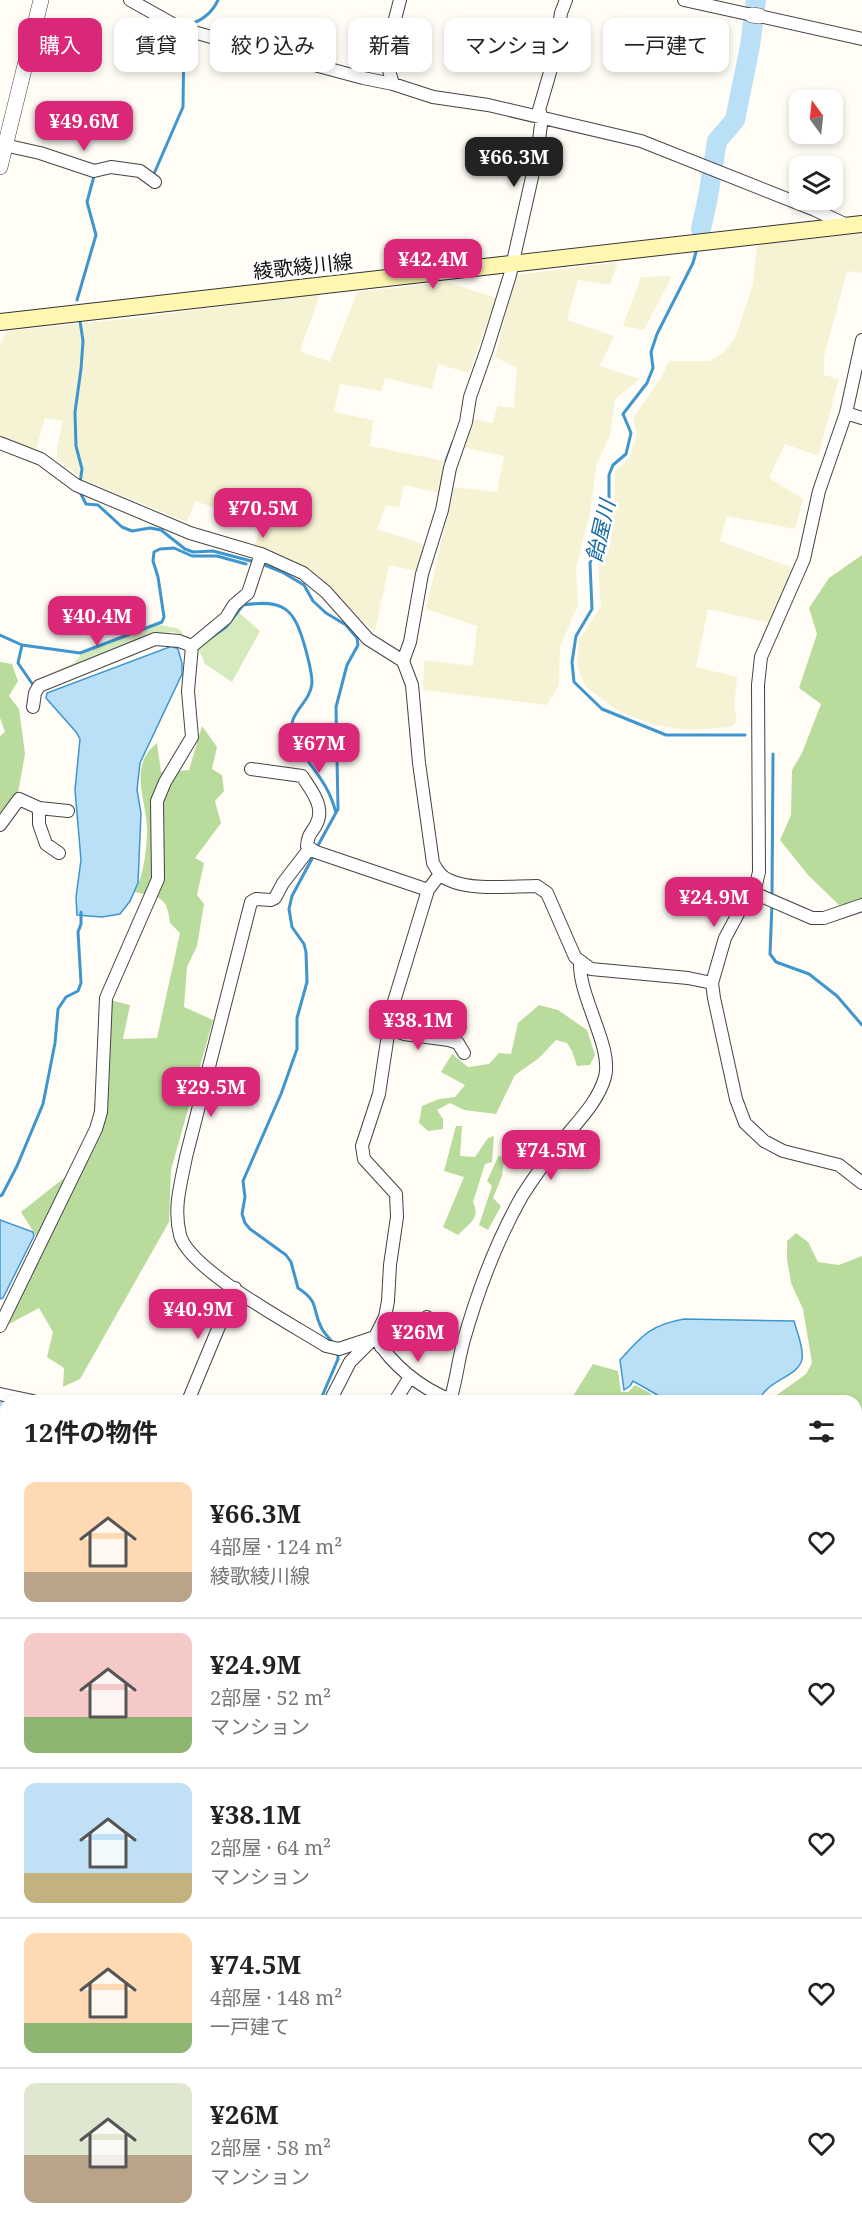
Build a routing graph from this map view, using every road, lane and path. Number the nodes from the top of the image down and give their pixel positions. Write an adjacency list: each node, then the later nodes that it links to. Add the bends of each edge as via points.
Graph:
1 (41, 0): 9 (street)
2 (130, 0): 7 (street, via 180,28)
3 (400, 0): 7 (street, via 385,57)
4 (566, 0): 8 (street, via 539,110)
5 (684, 0): 6 (street)
6 (862, 39)
7 (393, 84): 8 (street, via 433,97)
8 (542, 117): 12 (street, via 641,141); 13 (street)
9 (3, 145): 10 (street); 11 (street, via 94,171 111,167 140,171)
10 (0, 167)
11 (152, 179)
12 (856, 225): 13 (main road, 綾歌綾川線)
13 (512, 264): 14 (main road, 綾歌綾川線); 21 (street, via 450,468)
14 (0, 322)
15 (862, 340): 16 (street)
16 (846, 413): 17 (street); 31 (street, via 819,491 804,559 760,657)
17 (862, 418)
18 (0, 443): 19 (street, via 41,459 79,486)
19 (259, 560): 20 (street, via 248,593 226,618); 21 (street, via 303,573 326,592 368,639)
20 (192, 646): 22 (street, via 155,639 39,686); 40 (street, via 188,691 192,737 157,801 159,879 106,998 101,1112)
21 (403, 661): 29 (street, via 412,685 433,863)
22 (33, 707)
23 (251, 770): 27 (street, via 302,776 317,799 320,813 308,835 307,846)
24 (39, 808): 25 (street); 26 (street, via 19,799); 28 (street, via 39,824 46,844)
25 (68, 811)
26 (0, 825)
27 (314, 850): 30 (street); 38 (street, via 283,882 275,898 251,902 178,1195 176,1211 181,1238 190,1253)
28 (59, 853)
29 (440, 874): 30 (street); 33 (street, via 449,881 477,886 542,888)
30 (428, 890): 35 (street)
31 (759, 896): 32 (street, via 812,918 825,918); 34 (street, via 739,912 725,938)
32 (862, 905)
33 (580, 963): 34 (street, via 603,972); 47 (street, via 580,978 604,1052 606,1075 594,1102 545,1163 501,1237 463,1344)
34 (712, 983): 37 (street, via 723,1045 745,1123 764,1141 783,1151 839,1165)
35 (388, 1028): 36 (street, via 449,1040 458,1043); 41 (street, via 379,1094 362,1146 364,1159 396,1194 388,1301)
36 (464, 1053)
37 (862, 1183)
38 (235, 1288): 41 (street, via 337,1349); 43 (street)
39 (427, 1317): 41 (street)
40 (0, 1326)
41 (378, 1342): 42 (street); 44 (street, via 350,1362)
42 (410, 1377): 45 (street); 46 (street)
43 (190, 1395)
44 (333, 1395)
45 (399, 1395)
46 (438, 1395)
47 (451, 1395)

